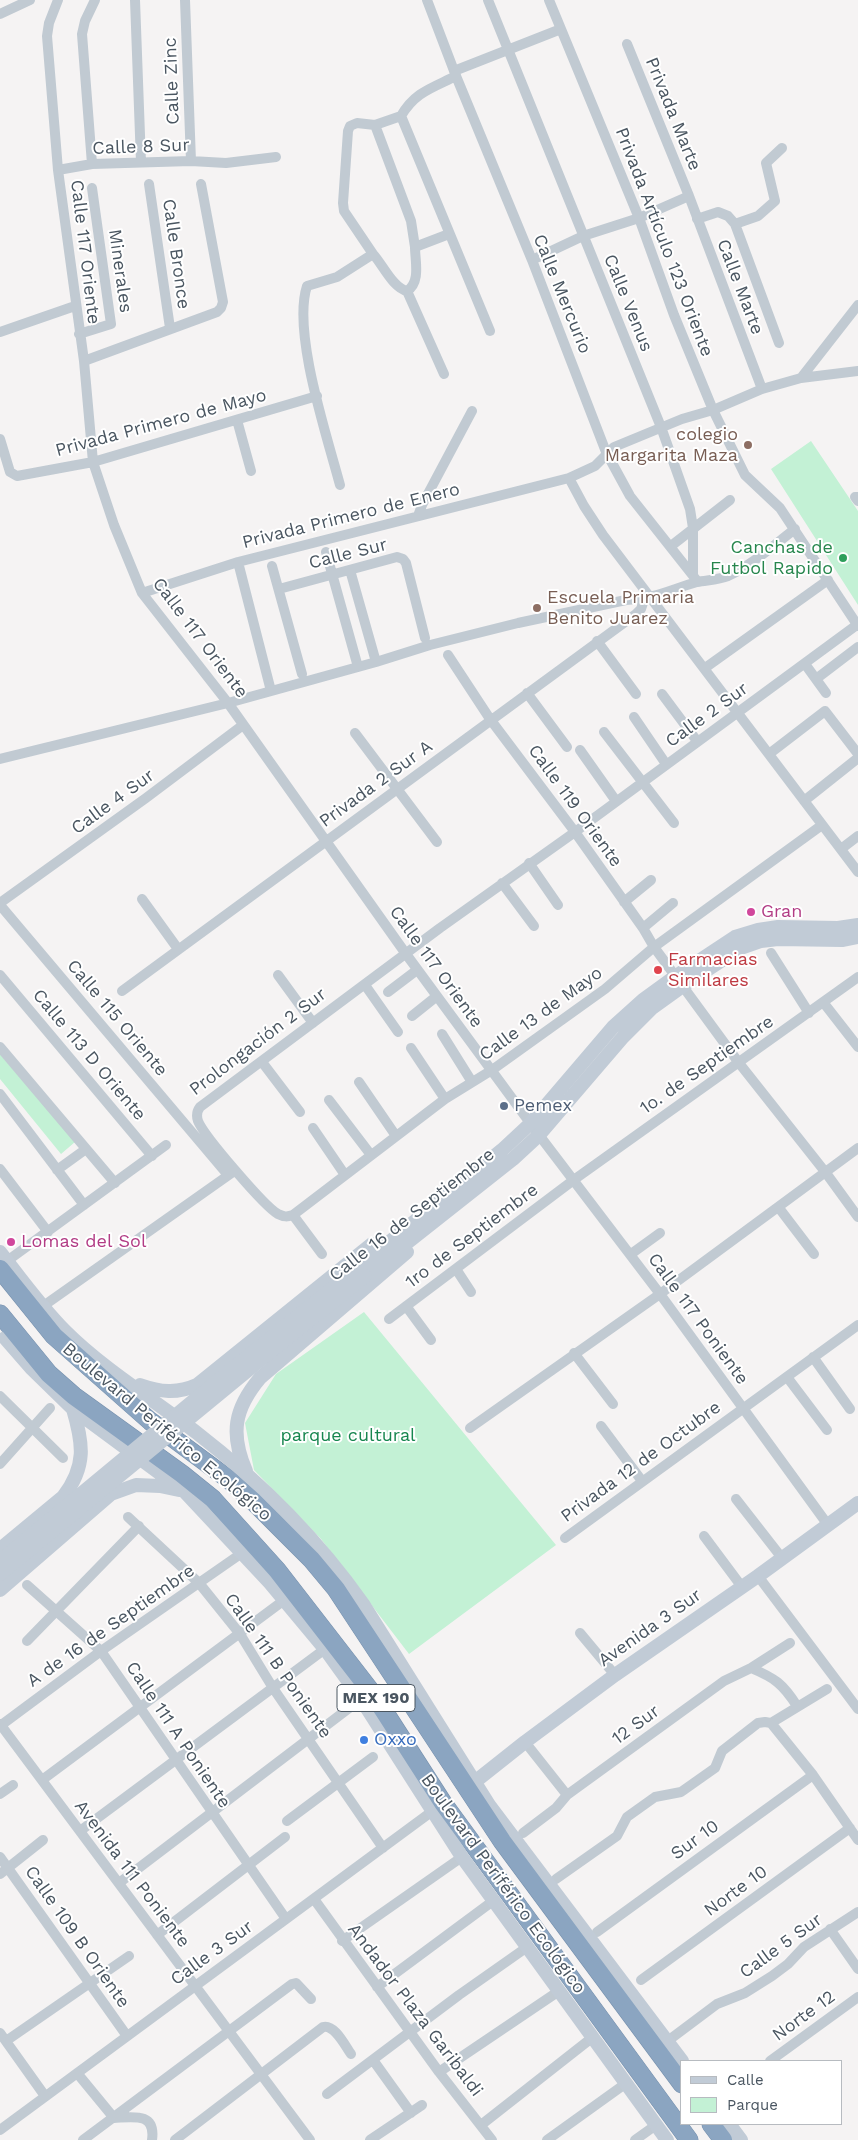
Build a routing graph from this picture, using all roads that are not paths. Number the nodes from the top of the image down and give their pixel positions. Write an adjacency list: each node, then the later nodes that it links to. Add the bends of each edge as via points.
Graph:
1 (30, 0): 9 (street)
2 (58, 0): 21 (street, Calle 117 Oriente, via 47,36)
3 (95, 0): 20 (street, via 82,34)
4 (134, 0): 19 (street)
5 (185, 0): 18 (street, Calle Zinc)
6 (427, 0): 13 (street, Calle Mercurio)
7 (488, 0): 12 (street, Calle Venus)
8 (549, 0): 10 (street, Privada Artículo 123 Oriente)
9 (0, 14)
10 (561, 29): 12 (street); 26 (street, Privada Artículo 123 Oriente)
11 (627, 44): 25 (street, Privada Marte)
12 (508, 50): 13 (street); 30 (street, Calle Venus)
13 (455, 73): 14 (street, via 409,102); 33 (street, Calle Mercurio)
14 (401, 116): 15 (street); 29 (street)
15 (374, 125): 31 (street, via 410,222); 32 (street, via 357,123 348,131 343,203 349,220)
16 (782, 148): 28 (street, via 766,163 775,201 758,216)
17 (276, 157): 18 (street, Calle 8 Sur, via 226,163)
18 (191, 161): 19 (street, Calle 8 Sur)
19 (141, 162): 20 (street, Calle 8 Sur)
20 (92, 164): 21 (street, Calle 8 Sur)
21 (58, 170): 36 (street, Calle 117 Oriente)
22 (149, 184): 37 (street, Calle Bronce)
23 (201, 184): 37 (street, via 222,308)
24 (92, 188): 40 (street, Minerales, via 111,324)
25 (689, 196): 26 (street); 27 (street, Calle Marte)
26 (639, 218): 30 (street); 48 (street, Privada Artículo 123 Oriente)
27 (697, 219): 28 (street, via 718,212); 46 (street, Calle Marte)
28 (735, 224): 41 (street)
29 (449, 234): 31 (street); 38 (street)
30 (583, 236): 33 (street); 51 (street, Calle Venus)
31 (414, 247): 34 (street, via 415,282)
32 (373, 254): 34 (street, via 395,285); 47 (street, via 337,277 307,286 303,335)
33 (532, 260): 53 (street, Calle Mercurio)
34 (407, 291): 44 (street)
35 (858, 305): 45 (street)
36 (75, 306): 39 (street); 40 (street, Calle 117 Oriente)
37 (170, 328): 42 (street)
38 (490, 330)
39 (0, 332)
40 (79, 334): 42 (street, Calle 117 Oriente)
41 (779, 343)
42 (84, 361): 54 (street, Calle 117 Oriente)
43 (858, 371): 45 (street, Privada Primero de Enero)
44 (444, 374)
45 (801, 378): 46 (street, Privada Primero de Enero)
46 (762, 389): 48 (street, Privada Primero de Enero)
47 (316, 396): 50 (street, Privada Primero de Mayo); 57 (street)
48 (713, 410): 51 (street, Privada Primero de Enero); 61 (street, Privada Artículo 123 Oriente, via 739,466 773,499)
49 (472, 411): 59 (street)
50 (237, 420): 54 (street, Privada Primero de Mayo); 55 (street)
51 (661, 427): 53 (street, Privada Primero de Enero); 60 (street, Calle Venus, via 690,509)
52 (0, 439): 54 (street, Privada Primero de Mayo, via 12,475)
53 (606, 452): 56 (street, Privada Primero de Enero, via 595,466); 62 (street, Calle Mercurio, via 630,496)
54 (94, 462): 71 (street, Calle 117 Oriente, via 114,525)
55 (251, 471)
56 (569, 478): 59 (street, Privada Primero de Enero); 72 (street, via 584,506)
57 (340, 485)
58 (730, 500): 60 (street)
59 (418, 516): 64 (street, Privada Primero de Enero)
60 (693, 528): 62 (street); 68 (street, Calle Venus)
61 (795, 530): 68 (street, via 728,576); 69 (street, Privada Artículo 123 Oriente)
62 (670, 546): 68 (street, Calle Mercurio)
63 (326, 552): 67 (street)
64 (238, 562): 71 (street, Privada Primero de Enero); 84 (street)
65 (272, 566): 70 (street)
66 (350, 570): 67 (street, Calle Sur); 74 (street, Calle Sur, via 397,557 403,559); 78 (street)
67 (332, 575): 70 (street, Calle Sur); 80 (street)
68 (696, 578): 72 (street)
69 (828, 580): 73 (street, Privada Artículo 123 Oriente); 81 (street)
70 (279, 589): 82 (street)
71 (142, 593): 89 (street, Calle 117 Oriente)
72 (648, 599): 75 (street, Privada 2 Sur A, via 636,614); 78 (street, via 626,600 518,623); 81 (street)
73 (858, 625): 79 (street, Calle 2 Sur)
74 (425, 638)
75 (597, 641): 85 (street, Privada 2 Sur A); 87 (street)
76 (858, 647): 83 (street)
77 (448, 655): 92 (street, Calle 119 Oriente)
78 (376, 662): 80 (street)
79 (805, 664): 83 (street); 90 (street, Calle 2 Sur)
80 (358, 667): 84 (street)
81 (705, 668): 90 (street)
82 (302, 674)
83 (816, 679): 86 (street)
84 (271, 691): 89 (street)
85 (527, 693): 92 (street, Privada 2 Sur A); 97 (street)
86 (826, 693)
87 (636, 694)
88 (662, 694): 96 (street)
89 (228, 703): 93 (street, Calle 117 Oriente); 101 (street)
90 (738, 712): 96 (street, Calle 2 Sur); 99 (street)
91 (634, 717): 102 (street)
92 (490, 719): 104 (street, Privada 2 Sur A); 109 (street, Calle 119 Oriente)
93 (243, 725): 111 (street, Calle 117 Oriente); 121 (street, Calle 4 Sur)
94 (604, 732): 103 (street)
95 (355, 733): 104 (street)
96 (698, 741): 102 (street, Calle 2 Sur)
97 (567, 747)
98 (580, 750): 105 (street)
99 (769, 754): 100 (street, via 825,711); 106 (street)
100 (858, 756): 106 (street)
101 (0, 759)
102 (666, 764): 103 (street, Calle 2 Sur)
103 (642, 782): 105 (street, Calle 2 Sur); 107 (street)
104 (397, 789): 111 (street, Privada 2 Sur A); 112 (street)
105 (616, 800): 109 (street, Calle 2 Sur)
106 (804, 801): 108 (street)
107 (674, 823)
108 (822, 825): 113 (street); 127 (street, Calle 13 de Mayo)
109 (575, 832): 114 (street, Prolongación 2 Sur); 119 (street, Calle 119 Oriente)
110 (858, 836): 113 (street)
111 (326, 841): 128 (street, Privada 2 Sur A); 130 (street, Calle 117 Oriente)
112 (437, 842)
113 (841, 849): 115 (street)
114 (529, 863): 117 (street, Prolongación 2 Sur); 122 (street)
115 (858, 872)
116 (651, 880): 119 (street)
117 (502, 883): 124 (street); 130 (street, Prolongación 2 Sur)
118 (142, 899): 128 (street)
119 (624, 902): 125 (street, Calle 119 Oriente)
120 (673, 903): 125 (street)
121 (0, 904): 169 (street, Calle 115 Oriente)
122 (558, 905)
123 (858, 925): 135 (main road, Calle 16 de Septiembre, via 778,927 735,937)
124 (534, 926)
125 (643, 928): 127 (street, Calle 119 Oriente)
126 (858, 937): 135 (main road, Calle 16 de Septiembre, via 761,941 740,948)
127 (654, 947): 135 (street, Calle 119 Oriente); 151 (street, Calle 13 de Mayo, via 605,989)
128 (178, 949): 137 (street, Privada 2 Sur A)
129 (770, 953): 141 (street)
130 (406, 954): 131 (street, Calle 117 Oriente); 136 (street, Prolongación 2 Sur)
131 (417, 970): 138 (street); 139 (street, Calle 117 Oriente)
132 (0, 975): 166 (street, Calle 113 D Oriente)
133 (278, 975): 143 (street)
134 (858, 977): 140 (street, 1o. de Septiembre)
135 (680, 981): 150 (street, Calle 119 Oriente); 158 (main road, Calle 16 de Septiembre, via 643,1000 613,1027); 160 (main road, Calle 16 de Septiembre, via 623,1037)
136 (365, 985): 143 (street, Prolongación 2 Sur); 144 (street)
137 (122, 991)
138 (388, 992)
139 (437, 996): 142 (street); 151 (street, Calle 117 Oriente)
140 (823, 1002): 141 (street, 1o. de Septiembre); 147 (street)
141 (809, 1012): 150 (street, 1o. de Septiembre)
142 (412, 1016)
143 (313, 1023): 149 (street, Prolongación 2 Sur)
144 (398, 1032)
145 (442, 1034): 153 (street)
146 (0, 1047): 164 (street)
147 (858, 1047)
148 (411, 1048): 155 (street)
149 (262, 1062): 157 (street); 169 (street, Prolongación 2 Sur, via 198,1111 202,1128)
150 (739, 1062): 170 (street, Calle 119 Oriente); 172 (street, 1o. de Septiembre)
151 (492, 1070): 153 (street, Calle 13 de Mayo); 158 (street, Calle 117 Oriente)
152 (359, 1082): 161 (street)
153 (472, 1082): 155 (street, Calle 13 de Mayo)
154 (0, 1094): 168 (street)
155 (446, 1099): 161 (street, Calle 13 de Mayo)
156 (329, 1100): 165 (street)
157 (300, 1112)
158 (531, 1123): 160 (street, Calle 117 Oriente); 177 (main road, Calle 16 de Septiembre)
159 (313, 1128): 171 (street)
160 (539, 1135): 172 (street, Calle 117 Poniente); 177 (main road, Calle 16 de Septiembre, via 513,1159)
161 (396, 1136): 165 (street, Calle 13 de Mayo)
162 (166, 1146): 166 (street)
163 (858, 1148): 170 (street)
164 (86, 1149): 168 (street); 173 (street)
165 (371, 1155): 171 (street, Calle 13 de Mayo)
166 (152, 1156): 173 (street)
167 (0, 1169): 179 (street)
168 (57, 1170): 174 (street)
169 (232, 1172): 176 (street, Calle 115 Oriente, via 275,1212 286,1217); 190 (street)
170 (826, 1173): 175 (street); 178 (street, Calle 119 Oriente)
171 (345, 1175): 176 (street, Calle 13 de Mayo)
172 (575, 1180): 182 (street, Calle 117 Poniente); 185 (street, 1ro de Septiembre)
173 (115, 1183): 174 (street)
174 (84, 1205): 179 (street)
175 (779, 1208): 183 (street); 188 (street)
176 (293, 1215): 181 (street)
177 (430, 1216): 186 (main road, Calle 16 de Septiembre); 199 (main road, via 384,1234 196,1385 162,1392); 212 (main road, via 406,1254 260,1378 246,1394 236,1424 239,1456)
178 (858, 1217)
179 (48, 1232): 184 (street)
180 (660, 1233): 182 (street)
181 (322, 1254)
182 (630, 1254): 188 (street, Calle 117 Poniente)
183 (814, 1254)
184 (2, 1261): 190 (highway, Boulevard Periférico Ecológico / MEX 190)
185 (456, 1269): 187 (street); 189 (street, 1ro de Septiembre)
186 (362, 1272): 225 (main road, Calle 16 de Septiembre, bridge, via 242,1360); 226 (main road, Calle 16 de Septiembre, bridge)
187 (471, 1292)
188 (660, 1294): 196 (street); 202 (street, Calle 117 Poniente)
189 (406, 1306): 192 (street, 1ro de Septiembre); 195 (street)
190 (38, 1310): 199 (main road); 258 (highway, Boulevard Periférico Ecológico / MEX 190, via 54,1336 88,1368 150,1422 227,1478 311,1560 342,1597)
191 (0, 1314): 194 (highway, Boulevard Periférico Ecológico / MEX 190)
192 (389, 1319)
193 (858, 1325): 197 (street, Privada 12 de Octubre)
194 (5, 1336): 204 (main road, via 31,1368); 261 (highway, Boulevard Periférico Ecológico / MEX 190, via 74,1396 182,1474 232,1519 277,1570 373,1694)
195 (431, 1340)
196 (574, 1353): 201 (street); 207 (street)
197 (813, 1357): 198 (street, Privada 12 de Octubre); 205 (street)
198 (786, 1377): 202 (street, Privada 12 de Octubre); 209 (street)
199 (124, 1378): 212 (main road, Boulevard Periférico Ecológico)
200 (0, 1396): 208 (street)
201 (613, 1404)
202 (743, 1407): 213 (street, Privada 12 de Octubre); 218 (street, Calle 117 Poniente)
203 (50, 1408): 208 (street)
204 (73, 1408): 214 (main road); 222 (main road, via 81,1454 70,1488)
205 (850, 1409)
206 (601, 1426): 213 (street)
207 (470, 1428)
208 (32, 1429): 210 (street); 211 (street)
209 (827, 1430)
210 (63, 1458)
211 (0, 1464)
212 (247, 1474): 258 (main road, Boulevard Periférico Ecológico, via 315,1545 364,1604)
213 (642, 1481): 221 (street, Privada 12 de Octubre)
214 (184, 1491): 223 (main road); 231 (main road, via 136,1485 111,1494)
215 (736, 1499): 224 (street)
216 (858, 1503): 218 (main road, Avenida 3 Sur)
217 (128, 1517): 219 (street, Calle 111 B Poniente)
218 (828, 1525): 224 (main road, Avenida 3 Sur)
219 (139, 1526): 228 (street, Calle 111 B Poniente); 233 (street)
220 (704, 1536): 230 (street)
221 (565, 1538)
222 (0, 1549)
223 (242, 1553): 228 (street, A de 16 de Septiembre); 232 (main road)
224 (782, 1558): 227 (main road, Avenida 3 Sur)
225 (0, 1561)
226 (0, 1574)
227 (758, 1576): 230 (main road, Avenida 3 Sur); 247 (street)
228 (199, 1584): 235 (street, Calle 111 B Poniente); 238 (street, A de 16 de Septiembre)
229 (27, 1585): 233 (street, Calle 111 A Poniente)
230 (742, 1587): 241 (main road, Avenida 3 Sur)
231 (0, 1590)
232 (284, 1601): 235 (street); 239 (main road)
233 (57, 1612): 236 (street); 238 (street, Calle 111 A Poniente)
234 (580, 1633): 241 (street)
235 (240, 1634): 242 (street, Calle 111 B Poniente); 246 (street)
236 (27, 1641)
237 (790, 1643): 240 (street, 12 Sur)
238 (102, 1650): 246 (street, Calle 111 A Poniente); 249 (street, A de 16 de Septiembre)
239 (325, 1650): 242 (street); 244 (main road)
240 (751, 1668): 245 (street, via 778,1681); 260 (street, 12 Sur, via 724,1681)
241 (616, 1675): 251 (main road, Avenida 3 Sur)
242 (273, 1688): 250 (street, Calle 111 B Poniente); 253 (street)
243 (827, 1689): 245 (street)
244 (361, 1699): 250 (street); 261 (main road)
245 (797, 1706): 248 (street)
246 (139, 1707): 253 (street, Calle 111 A Poniente); 255 (street)
247 (858, 1709)
248 (771, 1723): 254 (street); 275 (street, via 758,1723 722,1751 715,1768 681,1792 662,1795 627,1817 617,1836)
249 (1, 1725): 255 (street, Avenida 111 Poniente)
250 (310, 1739): 256 (street, Calle 111 B Poniente); 262 (street)
251 (525, 1742): 258 (main road, Avenida 3 Sur); 260 (street)
252 (373, 1757): 256 (street)
253 (175, 1760): 262 (street, Calle 111 A Poniente); 265 (street)
254 (813, 1775): 264 (street); 282 (street, Sur 10)
255 (42, 1780): 265 (street, Avenida 111 Poniente)
256 (338, 1782): 263 (street); 270 (street, Calle 111 B Poniente)
257 (12, 1785): 259 (street)
258 (470, 1785): 303 (main road, Boulevard Periférico Ecológico); 308 (highway, Boulevard Periférico Ecológico / MEX 190, via 502,1841)
259 (0, 1794)
260 (567, 1795): 266 (street, 12 Sur, via 556,1808)
261 (437, 1807): 270 (street, Calle 3 Sur); 272 (main road); 329 (highway, Boulevard Periférico Ecológico / MEX 190)
262 (212, 1813): 273 (street, Calle 111 A Poniente); 276 (street)
263 (287, 1821)
264 (850, 1828): 269 (street); 288 (street, Norte 10)
265 (80, 1831): 276 (street, Avenida 111 Poniente)
266 (523, 1833)
267 (285, 1837): 273 (street)
268 (43, 1840): 274 (street)
269 (858, 1840)
270 (383, 1848): 277 (street, Calle 3 Sur)
271 (0, 1857): 274 (street, Calle 109 B Oriente)
272 (462, 1857): 278 (main road); 284 (street)
273 (248, 1866): 280 (street, Calle 111 A Poniente); 283 (street)
274 (4, 1871): 289 (street, Calle 109 B Oriente)
275 (556, 1879)
276 (119, 1883): 283 (street, Avenida 111 Poniente)
277 (314, 1899): 280 (street, Calle 3 Sur); 284 (street, Andador Plaza Garibaldi)
278 (493, 1901): 291 (street); 292 (main road)
279 (858, 1912): 281 (street, Calle 5 Sur)
280 (286, 1919): 290 (street, Calle 3 Sur)
281 (830, 1929): 287 (street); 300 (street, Calle 5 Sur, via 772,1976 745,1993 717,2004)
282 (597, 1932)
283 (157, 1935): 290 (street, Avenida 111 Poniente)
284 (342, 1941): 291 (street, Andador Plaza Garibaldi)
285 (523, 1950): 296 (street)
286 (129, 1956): 289 (street)
287 (858, 1969)
288 (641, 1980)
289 (89, 1982): 297 (street, Calle 109 B Oriente); 298 (street)
290 (195, 1986): 295 (street, Avenida 111 Poniente); 297 (street, Calle 3 Sur)
291 (377, 1987): 296 (street, Andador Plaza Garibaldi)
292 (559, 1991): 299 (main road); 305 (street)
293 (858, 1997): 304 (street, Norte 12)
294 (311, 1999): 295 (street, via 296,1983 292,1984)
295 (229, 2032): 307 (street, Avenida 111 Poniente); 314 (street)
296 (410, 2032): 302 (street); 305 (street, Andador Plaza Garibaldi)
297 (127, 2036): 306 (street, Calle 3 Sur)
298 (3, 2037): 311 (street)
299 (592, 2037): 309 (main road); 315 (street)
300 (674, 2037)
301 (352, 2054): 307 (street, via 328,2026)
302 (374, 2060): 310 (street); 313 (street)
303 (681, 2060)
304 (771, 2060)
305 (439, 2072): 315 (street, Andador Plaza Garibaldi)
306 (77, 2073): 311 (street, Calle 3 Sur); 314 (street)
307 (261, 2074): 322 (street); 323 (street, Avenida 111 Poniente)
308 (680, 2081)
309 (625, 2084): 316 (main road); 326 (street)
310 (327, 2094)
311 (46, 2096): 319 (street, Calle 3 Sur)
312 (422, 2105): 313 (street)
313 (411, 2113): 324 (street)
314 (114, 2118): 320 (street); 321 (street, via 143,2118 152,2125)
315 (481, 2125): 325 (street, Andador Plaza Garibaldi)
316 (656, 2125): 327 (street); 328 (main road)
317 (713, 2125): 330 (highway)
318 (730, 2125): 331 (main road)
319 (0, 2130)
320 (83, 2140)
321 (152, 2140)
322 (175, 2140)
323 (310, 2140)
324 (370, 2140)
325 (492, 2140)
326 (548, 2140)
327 (635, 2140)
328 (667, 2140)
329 (689, 2140)
330 (724, 2140)
331 (741, 2140)

